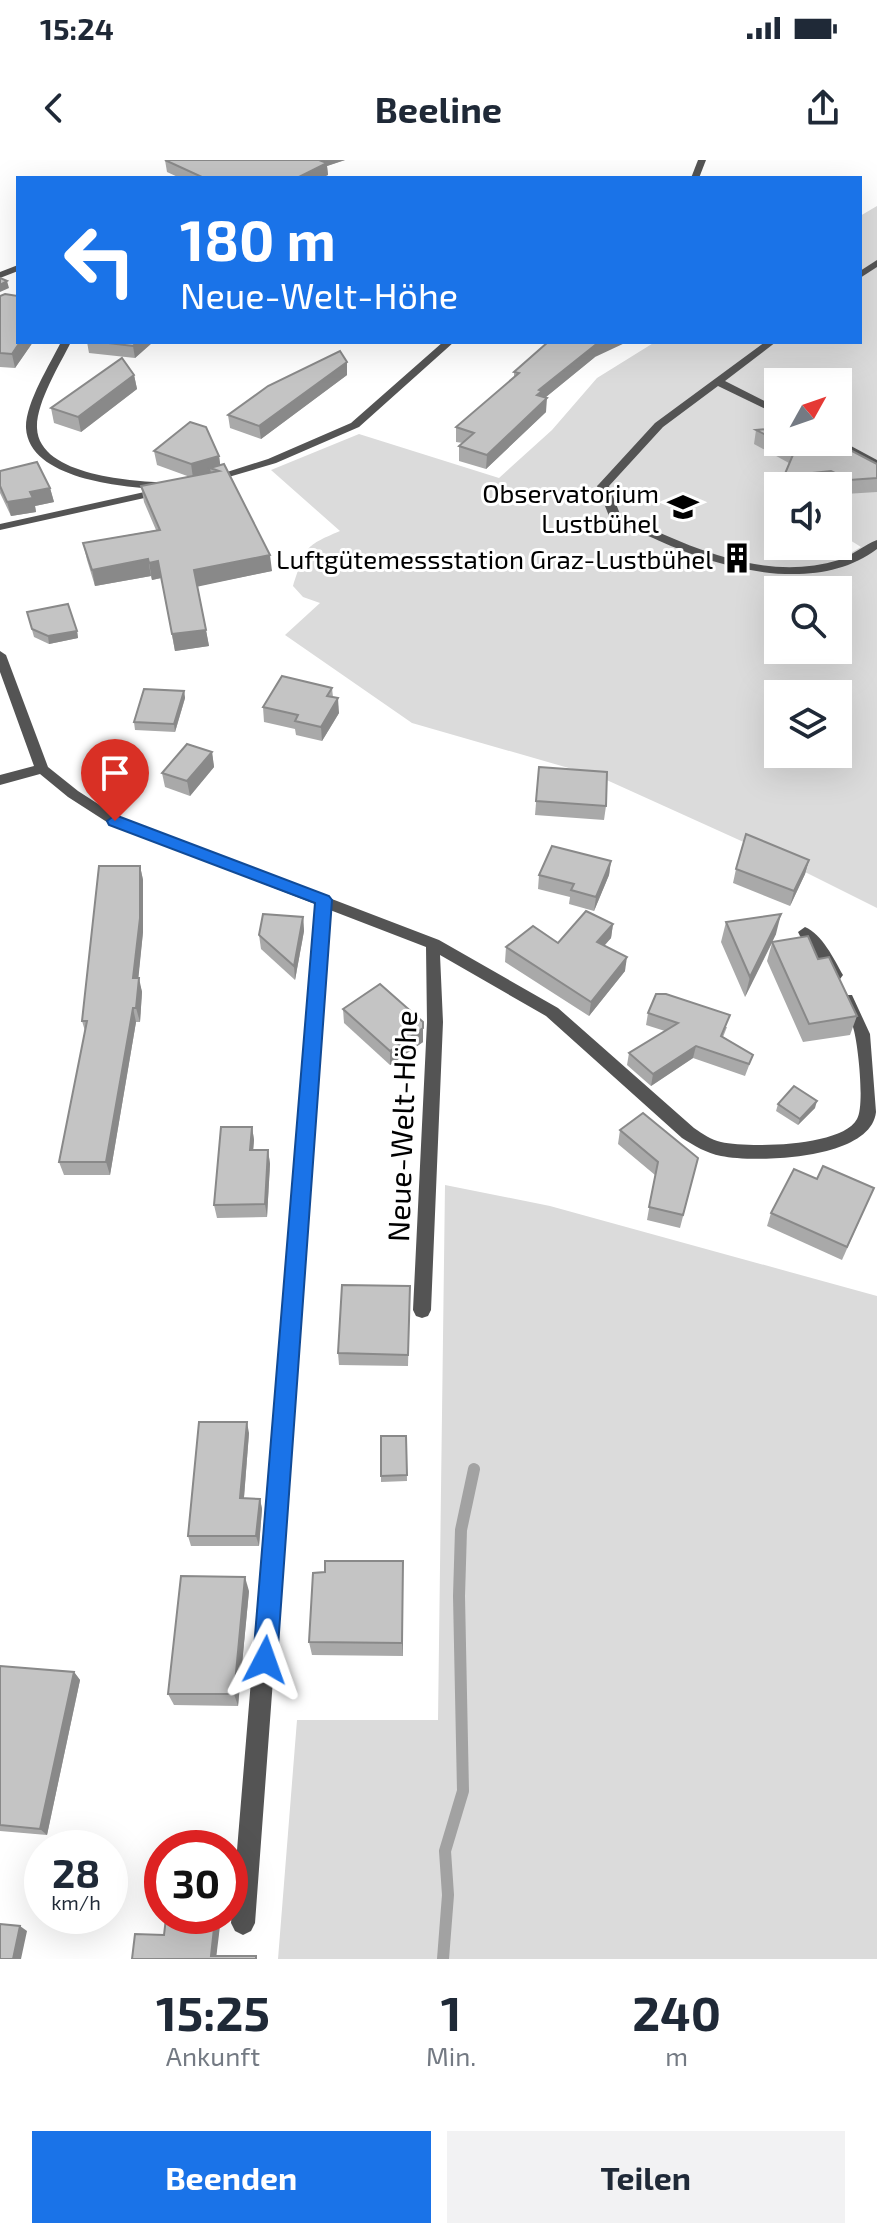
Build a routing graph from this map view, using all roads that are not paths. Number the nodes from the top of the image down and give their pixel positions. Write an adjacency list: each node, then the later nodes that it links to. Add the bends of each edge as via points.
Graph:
1 (65, 344): 9 (street, via 31,424 34,441 62,467 83,475 184,487)
2 (447, 344): 8 (street, via 355,425 272,461)
3 (768, 344): 4 (street)
4 (718, 382): 5 (street); 10 (street, via 659,425 603,486 615,516 717,561 770,572 828,566 861,555)
5 (764, 405)
6 (852, 451): 7 (street)
7 (877, 464)
8 (199, 482)
9 (0, 527)
10 (877, 543)
11 (0, 655): 12 (street)
12 (42, 769): 13 (street); 14 (street, via 115,821)
13 (0, 780)
14 (323, 900): 16 (street); 18 (street)
15 (805, 932): 16 (street, via 825,957 861,1028 867,1119 855,1135 834,1143 770,1152 710,1146 699,1140 552,1012)
16 (434, 944): 17 (street, Neue-Welt-Höhe)
17 (422, 1310)
18 (248, 1859)

